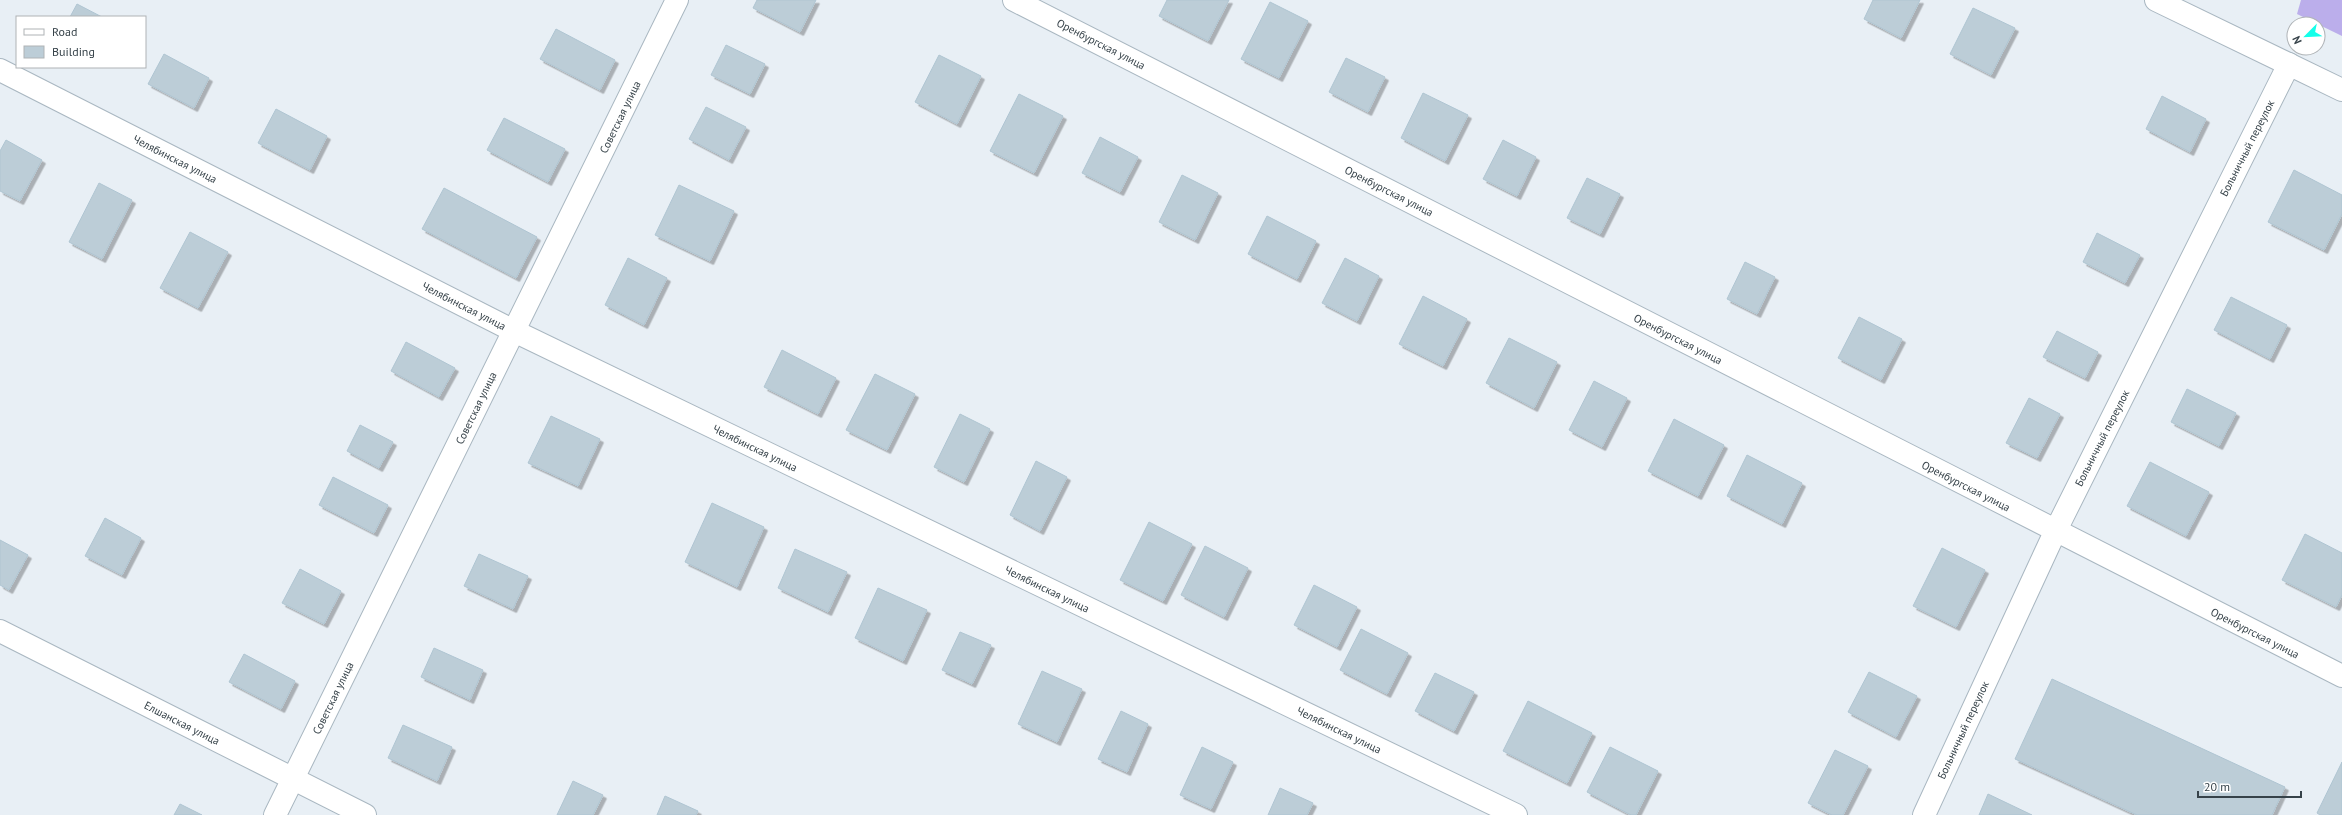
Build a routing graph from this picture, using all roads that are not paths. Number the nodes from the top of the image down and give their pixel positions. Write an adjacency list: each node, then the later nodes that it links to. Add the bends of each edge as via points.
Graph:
1 (677, 0): 7 (street, Советская улица)
2 (1014, 0): 8 (street, Оренбургская улица)
3 (2156, 0): 4 (street)
4 (2288, 64): 6 (street); 8 (street, Больничный переулок)
5 (0, 70): 7 (street, Челябинская улица)
6 (2342, 90)
7 (514, 331): 11 (street, Советская улица); 14 (street, Челябинская улица)
8 (2056, 532): 10 (street, Оренбургская улица); 15 (street, Больничный переулок)
9 (0, 631): 11 (street, Елшанская улица)
10 (2342, 676)
11 (293, 779): 12 (street, Советская улица); 13 (street, Елшанская улица)
12 (275, 815)
13 (365, 815)
14 (1516, 815)
15 (1924, 815)

